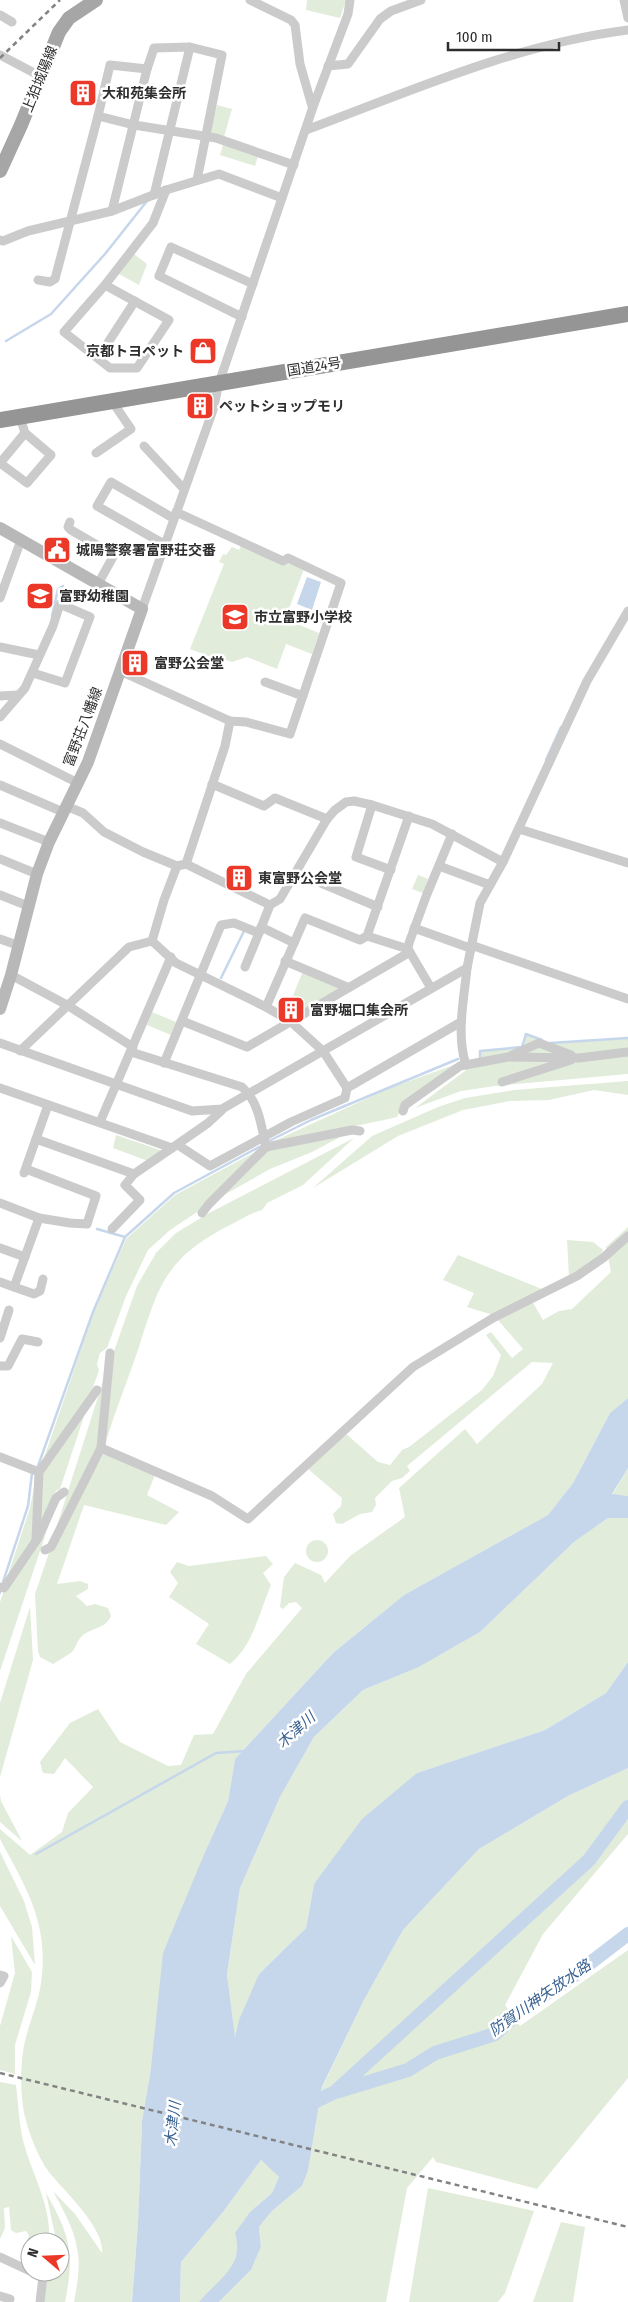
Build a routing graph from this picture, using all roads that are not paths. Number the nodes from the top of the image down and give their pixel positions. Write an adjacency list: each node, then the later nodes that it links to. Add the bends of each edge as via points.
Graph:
1 (96, 0): 15 (main road, 上狛城陽線, via 69,18 59,32)
2 (250, 0): 6 (street)
3 (350, 0): 13 (street, via 348,14)
4 (421, 0): 13 (street, via 391,11 380,20 348,64)
5 (624, 0): 8 (street)
6 (268, 4): 16 (street, via 295,25 300,64)
7 (0, 15): 9 (street)
8 (628, 18)
9 (12, 22)
10 (628, 30): 19 (street, via 498,59)
11 (190, 47): 14 (street, via 154,48); 20 (street); 21 (street, via 222,55)
12 (0, 55): 15 (street)
13 (328, 66): 16 (street)
14 (147, 69): 17 (street, via 110,65); 18 (street)
15 (40, 76): 23 (main road, 上狛城陽線)
16 (312, 107): 19 (street)
17 (98, 116): 18 (street); 29 (street)
18 (134, 125): 20 (street); 28 (street)
19 (306, 130): 22 (street)
20 (171, 131): 21 (street); 26 (street)
21 (205, 137): 22 (street, via 229,141); 24 (street)
22 (294, 165): 27 (street)
23 (0, 171)
24 (197, 180): 25 (street); 27 (street, via 219,174)
25 (166, 190): 26 (street); 33 (street, via 153,223)
26 (154, 195): 28 (street)
27 (282, 198): 32 (street)
28 (112, 211): 29 (street)
29 (69, 220): 30 (street); 31 (street, via 55,279 50,282)
30 (0, 240)
31 (38, 280)
32 (253, 284): 36 (street); 36 (street, via 170,247 159,274)
33 (105, 285): 34 (street); 37 (street, via 64,332)
34 (135, 301): 37 (street); 37 (street, via 169,320 137,368 110,368)
35 (628, 314): 38 (highway, 国道24号)
36 (242, 316): 38 (street)
37 (98, 358)
38 (223, 382): 39 (highway, 国道24号); 44 (street)
39 (112, 400): 41 (highway, 国道24号); 43 (street, via 131,429)
40 (0, 420): 41 (highway, 国道24号)
41 (22, 425): 41 (street, via 51,455 28,483 0,463)
42 (144, 446): 44 (street)
43 (96, 453)
44 (184, 489): 45 (street)
45 (175, 515): 49 (street); 49 (street, via 111,482 97,506); 62 (street, via 283,561 288,558 341,583)
46 (70, 522): 51 (street, via 71,530 114,556)
47 (0, 528): 48 (main road)
48 (21, 540): 50 (street); 51 (main road)
49 (164, 544): 53 (street)
50 (3, 581): 52 (street)
51 (98, 584): 53 (main road)
52 (0, 598)
53 (142, 609): 57 (main road, 富野荘八幡線)
54 (628, 611): 74 (street, via 587,681)
55 (0, 647): 56 (street)
56 (39, 655): 58 (street); 58 (street, via 60,604 90,616 65,683)
57 (120, 671): 64 (street); 66 (main road, 富野荘八幡線)
58 (33, 673): 60 (street)
59 (265, 682): 62 (street)
60 (18, 695): 61 (street); 63 (street)
61 (0, 696)
62 (303, 696): 64 (street, via 290,734)
63 (0, 717)
64 (230, 721): 67 (street)
65 (0, 744): 66 (street)
66 (78, 783): 70 (main road, 富野荘八幡線)
67 (212, 784): 72 (street, via 264,806 275,798); 80 (street)
68 (0, 785): 70 (street)
69 (372, 805): 71 (street); 72 (street, via 346,802); 82 (street, via 356,857)
70 (64, 809): 76 (main road, 富野荘八幡線); 80 (street, via 94,820 104,832 143,852)
71 (409, 816): 75 (street); 82 (street)
72 (327, 819): 87 (street, via 280,900)
73 (0, 823): 76 (street)
74 (519, 829): 78 (street); 79 (street)
75 (452, 834): 78 (street); 81 (street)
76 (49, 842): 83 (main road, 富野荘八幡線)
77 (0, 859): 83 (street)
78 (503, 862): 85 (street)
79 (628, 863)
80 (182, 865): 87 (street); 94 (street, via 164,900)
81 (439, 866): 85 (street); 90 (street)
82 (391, 870): 89 (street)
83 (37, 874): 88 (main road, 富野荘八幡線)
84 (321, 883): 89 (street)
85 (490, 885): 97 (street, via 480,903)
86 (0, 894): 88 (street)
87 (270, 905): 91 (street)
88 (28, 906): 96 (main road, 富野荘八幡線)
89 (378, 907): 92 (street)
90 (414, 928): 97 (street); 98 (street)
91 (260, 930): 95 (street); 101 (street); 104 (street, via 234,923 221,924)
92 (367, 936): 95 (street, via 360,940 305,918); 98 (street)
93 (0, 939): 96 (street)
94 (152, 941): 99 (street); 108 (street, via 129,947)
95 (294, 943): 100 (street)
96 (17, 945): 103 (main road, 富野荘八幡線)
97 (470, 946): 102 (street); 107 (street)
98 (409, 950): 105 (street); 106 (street)
99 (170, 957): 104 (street); 116 (street)
100 (285, 961): 105 (street); 110 (street)
101 (245, 967)
102 (467, 968): 106 (street); 113 (street)
103 (11, 975): 108 (street); 109 (main road, 富野荘八幡線)
104 (201, 975): 110 (street); 111 (street)
105 (347, 987): 112 (street)
106 (431, 988): 117 (street)
107 (628, 999)
108 (67, 1005): 115 (street); 116 (street)
109 (0, 1007)
110 (266, 1007): 112 (street)
111 (182, 1021): 112 (street, via 247,1047); 121 (street)
112 (290, 1021): 117 (street)
113 (461, 1022): 122 (street); 126 (street)
114 (0, 1043): 115 (street)
115 (20, 1050): 124 (street)
116 (132, 1050): 121 (street); 124 (street)
117 (323, 1052): 126 (street); 127 (street)
118 (628, 1052): 120 (street)
119 (508, 1057): 120 (street); 120 (street, via 539,1044); 122 (street)
120 (579, 1058): 123 (street)
121 (164, 1063): 127 (street, via 242,1087)
122 (466, 1065): 130 (street, via 405,1105)
123 (502, 1082)
124 (116, 1084): 129 (street, via 192,1112); 131 (street)
125 (0, 1088): 128 (street)
126 (347, 1088): 134 (street, via 345,1098)
127 (249, 1094): 129 (street); 134 (street, via 260,1115)
128 (48, 1104): 131 (street); 133 (street)
129 (222, 1110): 135 (street)
130 (403, 1111)
131 (100, 1122): 135 (street)
132 (360, 1131): 134 (street)
133 (36, 1140): 136 (street); 139 (street, via 25,1171 96,1196 87,1224)
134 (264, 1142): 135 (street, via 210,1166); 138 (street)
135 (175, 1146): 136 (street)
136 (134, 1174): 140 (street, via 124,1185 140,1200)
137 (0, 1203): 139 (street)
138 (202, 1213)
139 (39, 1218): 143 (street)
140 (112, 1229)
141 (628, 1236): 153 (street, via 577,1276 493,1318 413,1367 248,1519 212,1496)
142 (0, 1248): 143 (street)
143 (25, 1257): 146 (street)
144 (44, 1279): 146 (street, via 40,1291 34,1294)
145 (0, 1282): 146 (street)
146 (14, 1287)
147 (9, 1310): 148 (street)
148 (0, 1338)
149 (38, 1342): 151 (street, via 22,1339 8,1366)
150 (110, 1353): 153 (street)
151 (0, 1366)
152 (98, 1390): 155 (street)
153 (101, 1448): 158 (street, via 51,1547)
154 (0, 1457): 155 (street)
155 (39, 1472): 157 (street)
156 (64, 1492): 157 (street, via 56,1498)
157 (36, 1540): 159 (street, via 4,1588)
158 (45, 1550)
159 (0, 1587)
160 (0, 1975): 161 (street, via 4,1976)
161 (0, 1982)
162 (0, 2256): 165 (street, via 45,2277)
163 (0, 2296): 164 (street)
164 (10, 2299)
165 (40, 2302)

